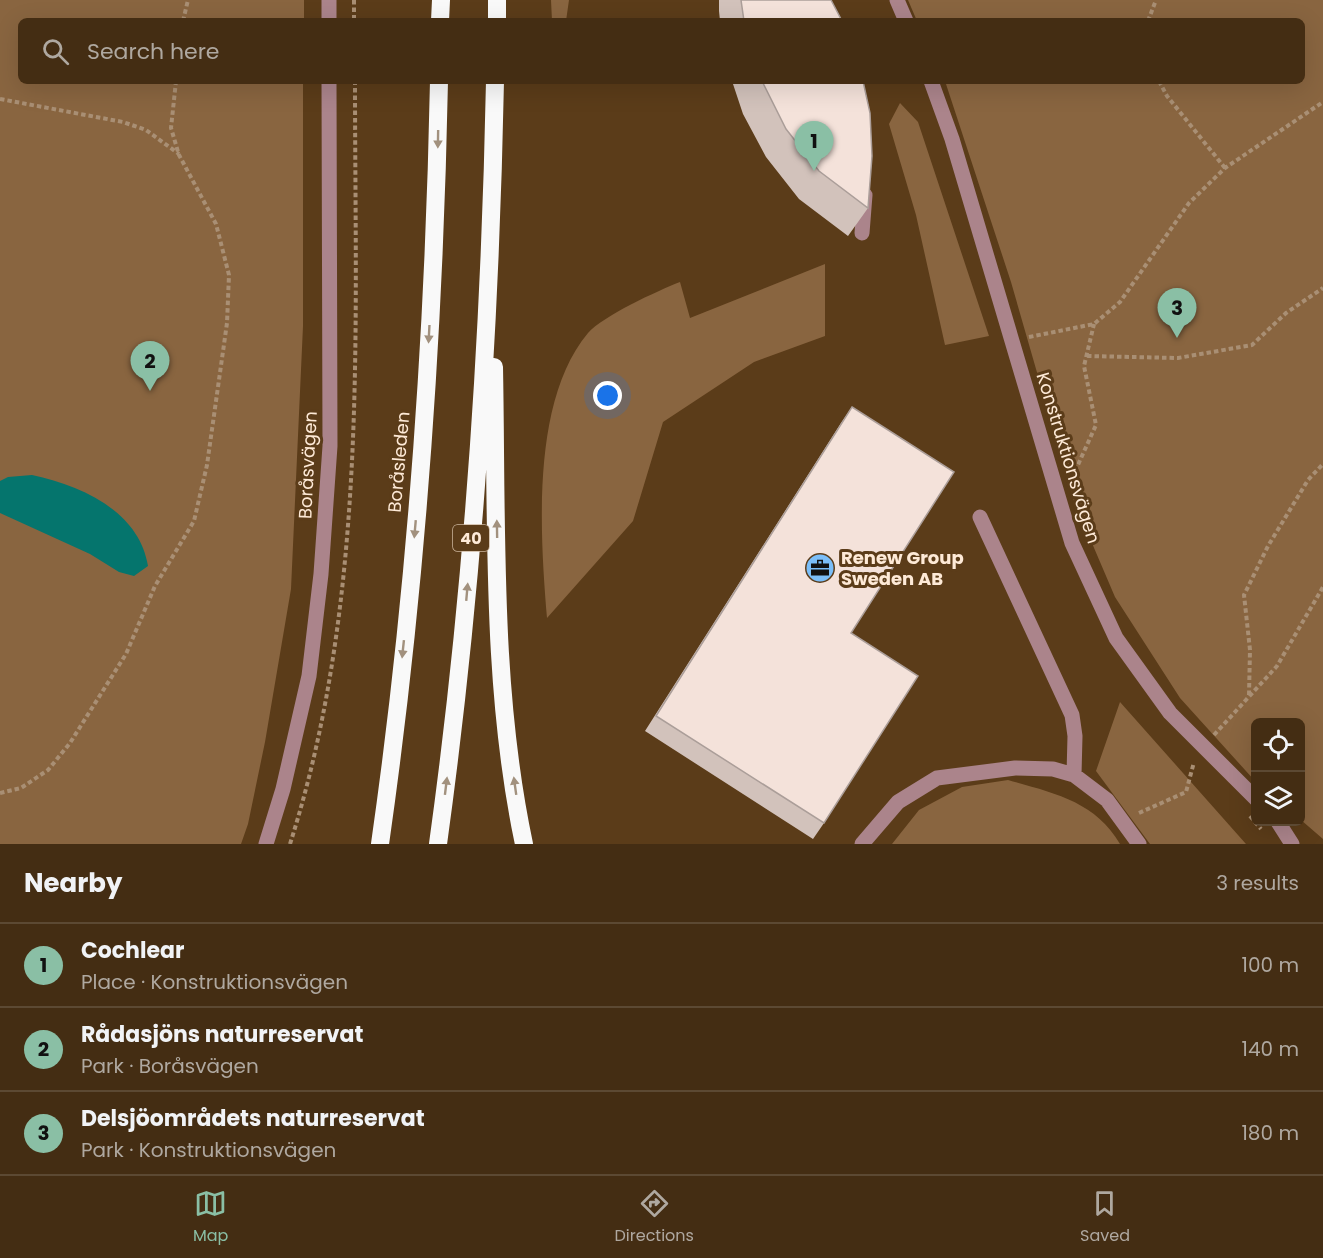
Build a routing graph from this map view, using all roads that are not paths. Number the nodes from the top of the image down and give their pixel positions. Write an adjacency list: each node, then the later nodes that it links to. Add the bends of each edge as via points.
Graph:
1 (329, 0): 5 (street)
2 (441, 0): 6 (highway)
3 (497, 0): 7 (highway)
4 (897, 0): 8 (street)
5 (329, 18)
6 (440, 18)
7 (496, 18)
8 (905, 18)
9 (329, 84): 20 (street, Boråsvägen, via 330,446 321,574 309,676)
10 (439, 84): 21 (highway, Boråsleden, one-way to 21, via 425,411 410,590)
11 (495, 84): 14 (highway, 40)
12 (932, 84): 18 (street, Konstruktionsvägen, via 952,139 1072,543 1116,638 1170,713)
13 (866, 183): 15 (street)
14 (492, 231): 22 (highway, 40, one-way to 14, via 467,596); 23 (highway, one-way to 14, via 507,732 499,608)
15 (861, 234)
16 (980, 517): 17 (street, via 1072,715)
17 (1074, 775): 24 (street, via 1053,769 1015,768 937,778 898,802); 25 (street, via 1107,800)
18 (1251, 794)
19 (1281, 826): 26 (street)
20 (266, 844)
21 (380, 844)
22 (438, 844)
23 (524, 844)
24 (862, 844)
25 (1139, 844)
26 (1292, 844)

